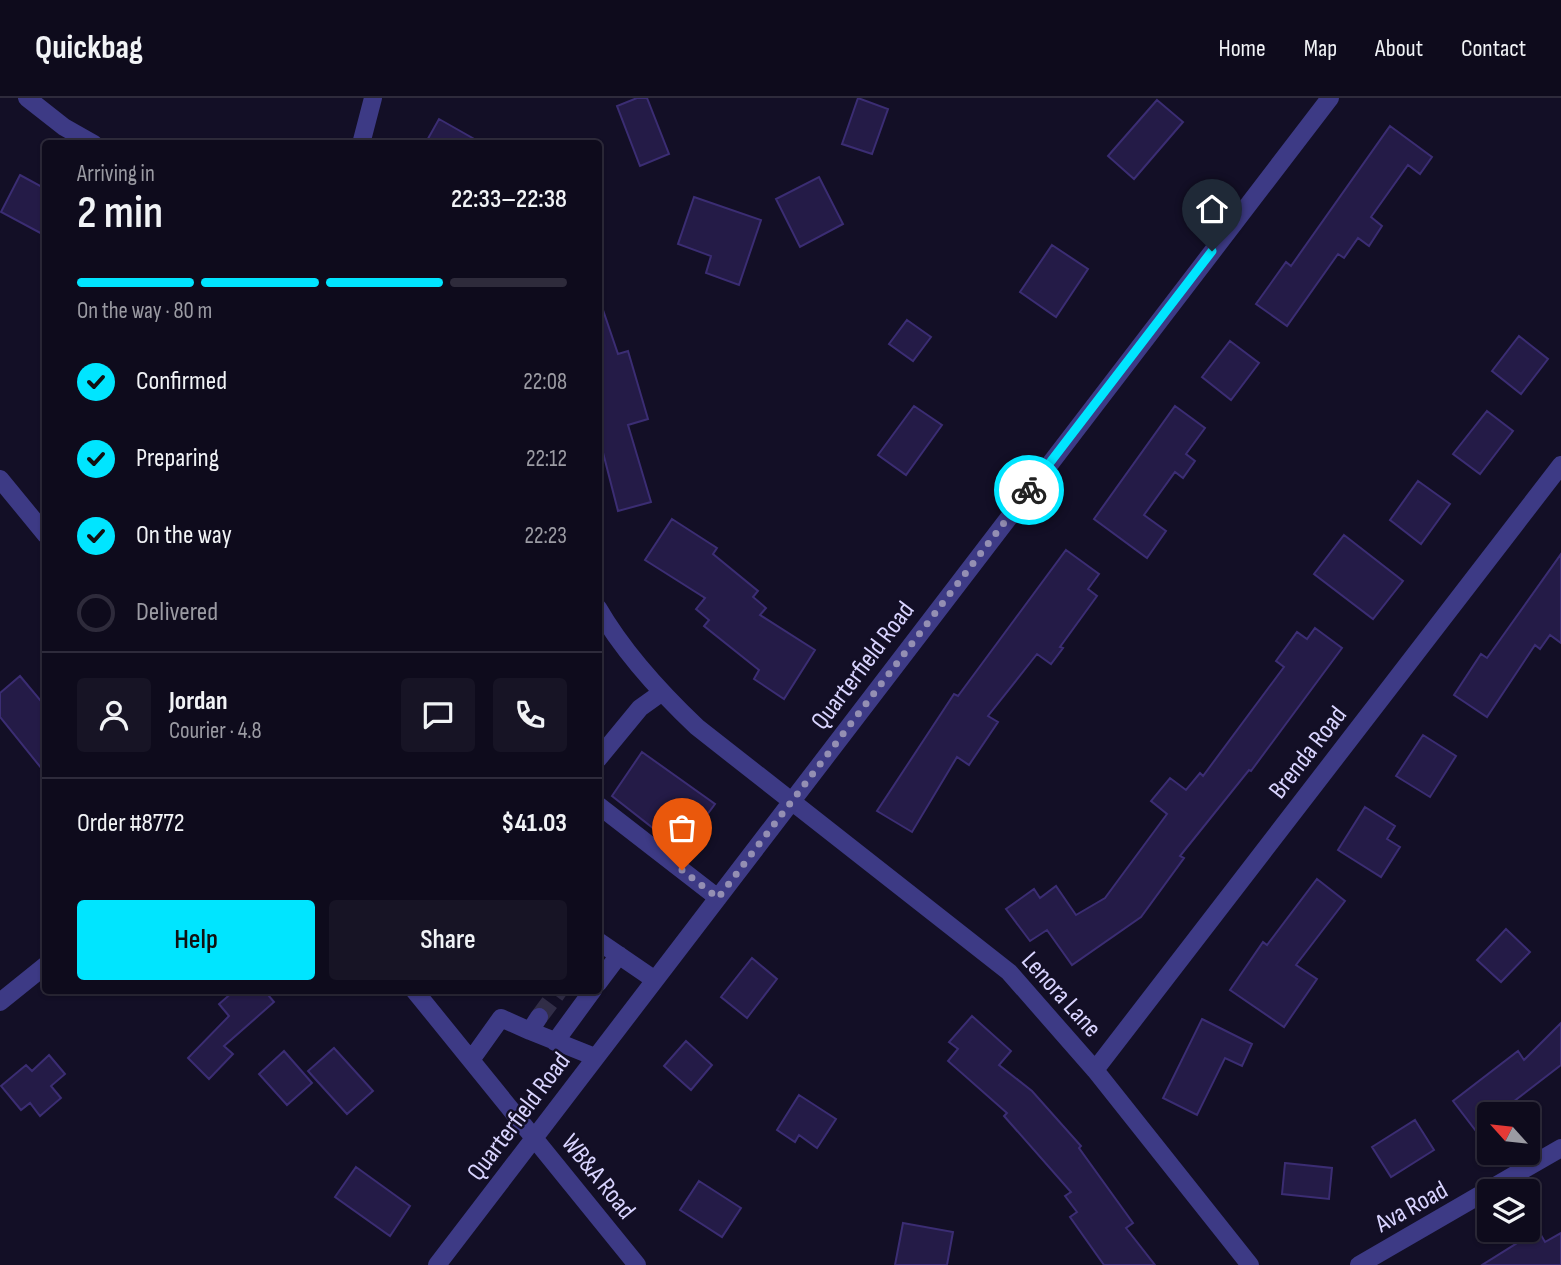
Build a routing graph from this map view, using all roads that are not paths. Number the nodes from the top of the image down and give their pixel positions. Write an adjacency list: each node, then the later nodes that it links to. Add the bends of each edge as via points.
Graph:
1 (27, 98): 4 (street)
2 (373, 98): 5 (street)
3 (1330, 98): 12 (street, Quarterfield Road)
4 (87, 140)
5 (362, 140)
6 (1561, 465): 26 (street, Brenda Road)
7 (0, 479): 8 (street)
8 (42, 530)
9 (602, 614): 10 (street, Lenora Lane)
10 (661, 693): 11 (street, via 640,708); 12 (street, Lenora Lane)
11 (602, 755)
12 (791, 802): 14 (street, Quarterfield Road); 26 (street, Lenora Lane, via 1009,972)
13 (602, 808): 14 (street)
14 (718, 898): 19 (street, Quarterfield Road)
15 (602, 944): 16 (street)
16 (619, 955): 18 (street); 19 (street)
17 (42, 968): 22 (street)
18 (602, 978)
19 (655, 980): 24 (street, Quarterfield Road)
20 (421, 994): 25 (street, WB&A Road)
21 (590, 994): 23 (street)
22 (0, 1002)
23 (555, 1042): 24 (street); 25 (street, via 535,1024 500,1018)
24 (595, 1057): 27 (street, Quarterfield Road)
25 (471, 1060): 27 (street, WB&A Road)
26 (1095, 1070): 31 (street, Lenora Lane)
27 (533, 1138): 29 (street, Quarterfield Road); 30 (street, WB&A Road)
28 (1561, 1148): 32 (street, Ava Road)
29 (437, 1265)
30 (637, 1265)
31 (1250, 1265)
32 (1359, 1265)

